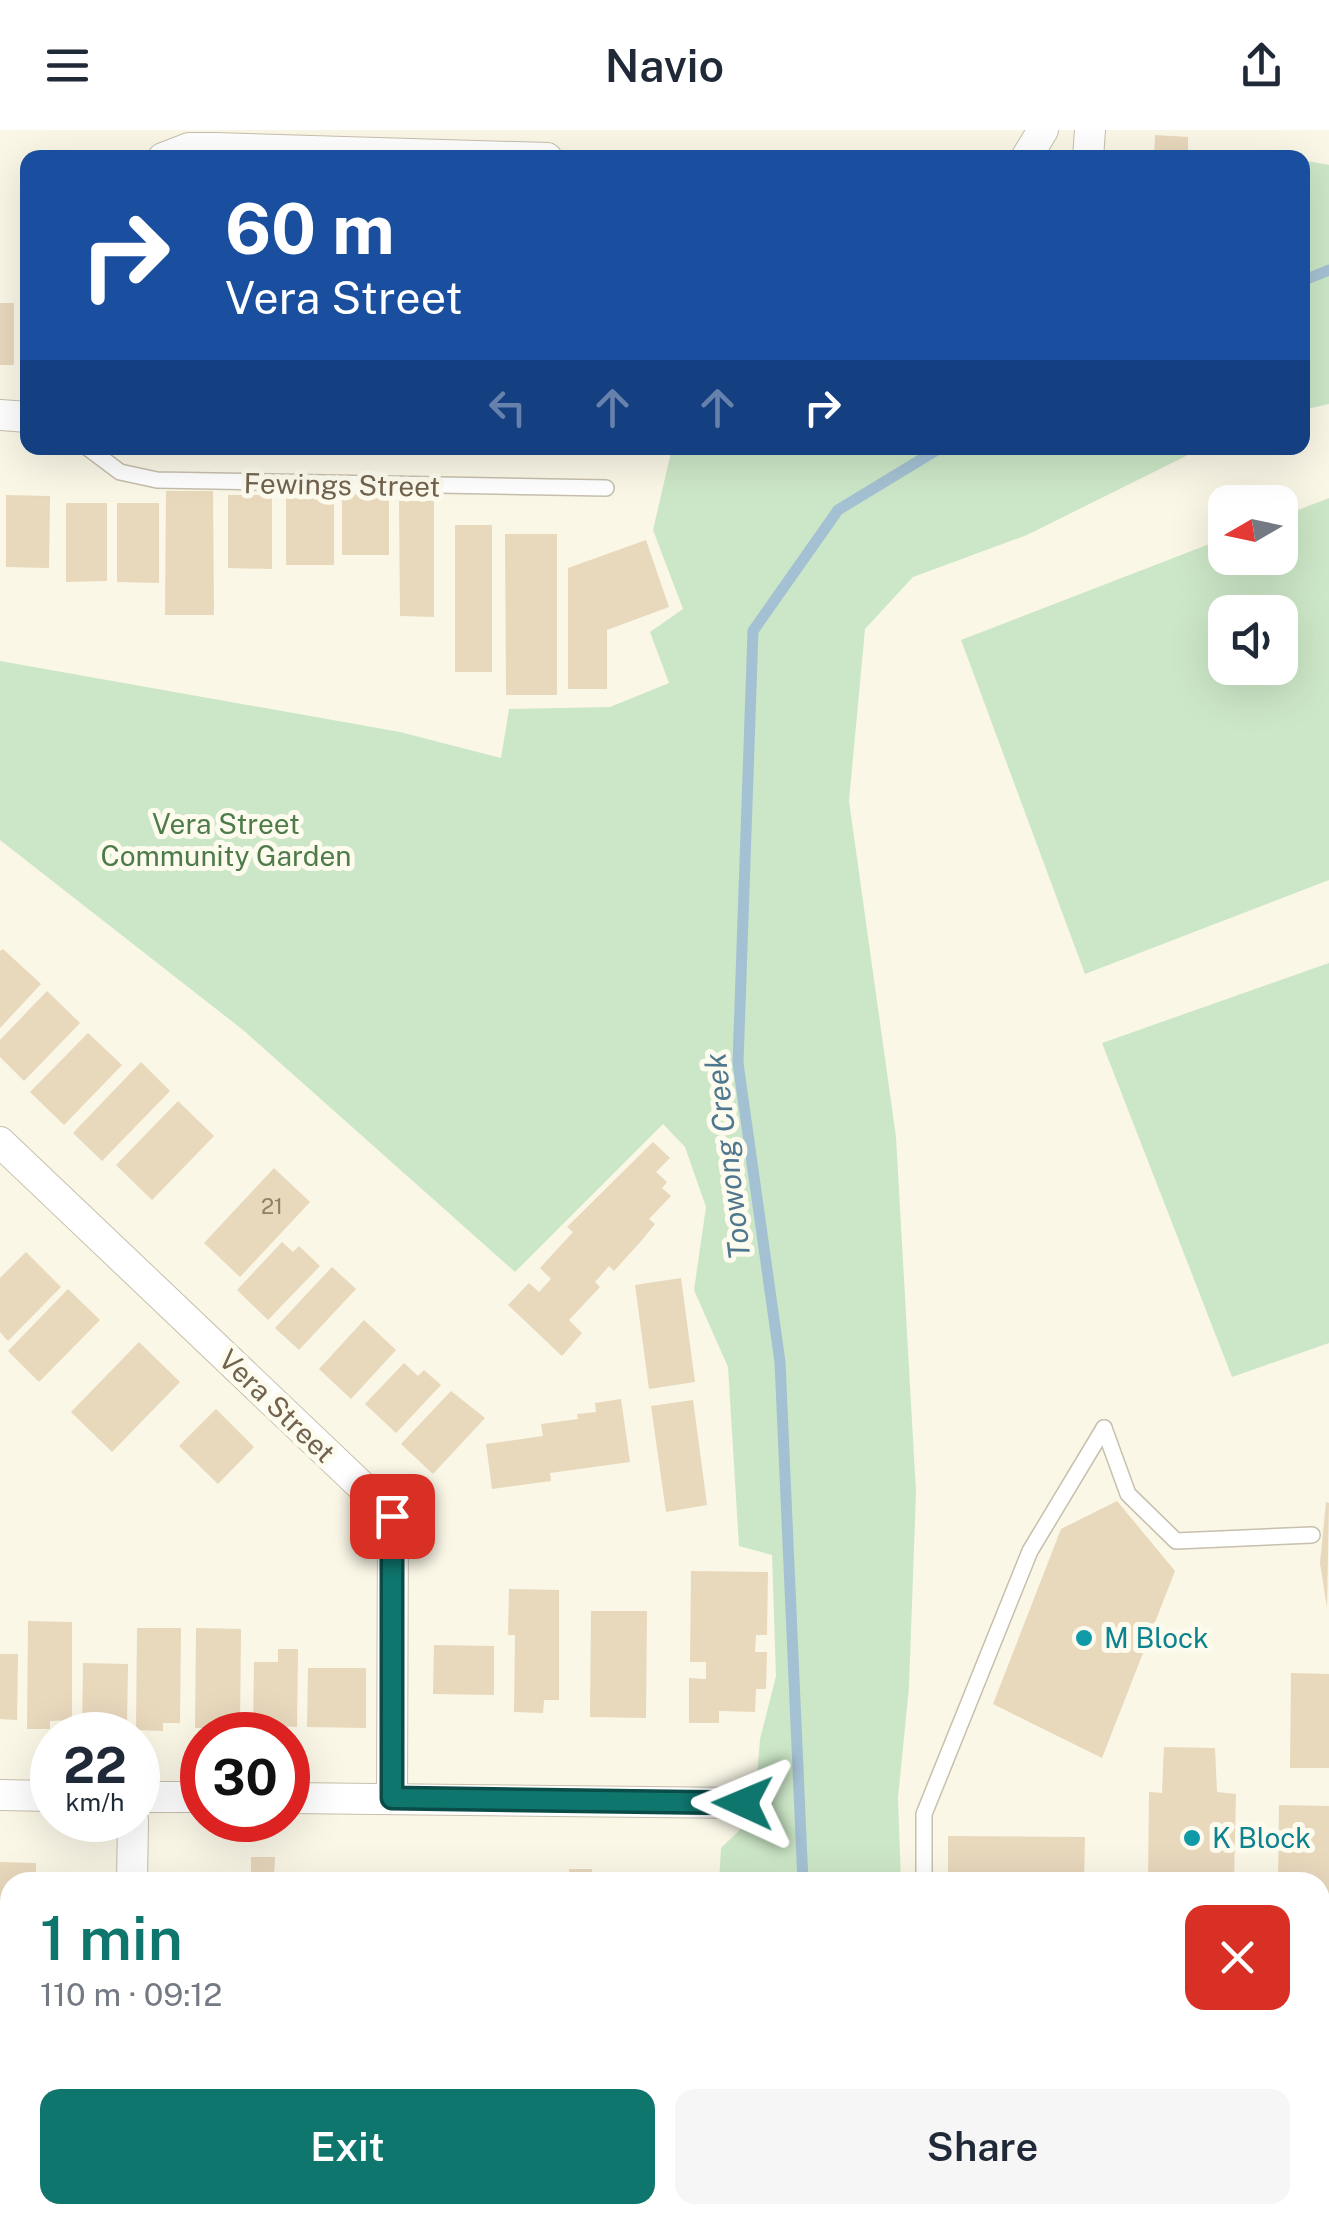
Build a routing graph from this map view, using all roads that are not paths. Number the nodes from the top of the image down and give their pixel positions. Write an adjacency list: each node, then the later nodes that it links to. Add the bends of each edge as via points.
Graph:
1 (184, 150): 2 (street)
2 (281, 150)
3 (96, 455): 4 (lane, Fewings Street, via 111,468 157,480)
4 (606, 488)
5 (0, 1142): 10 (street, Vera Street, via 392,1516)
6 (1312, 1535): 14 (lane, via 1176,1540 1128,1494 1104,1428 1030,1551 924,1814)
7 (0, 1795): 8 (street)
8 (30, 1796)
9 (310, 1798): 10 (street)
10 (392, 1798): 11 (street)
11 (743, 1803)
12 (133, 1842): 13 (street)
13 (132, 1872)
14 (924, 1872)

